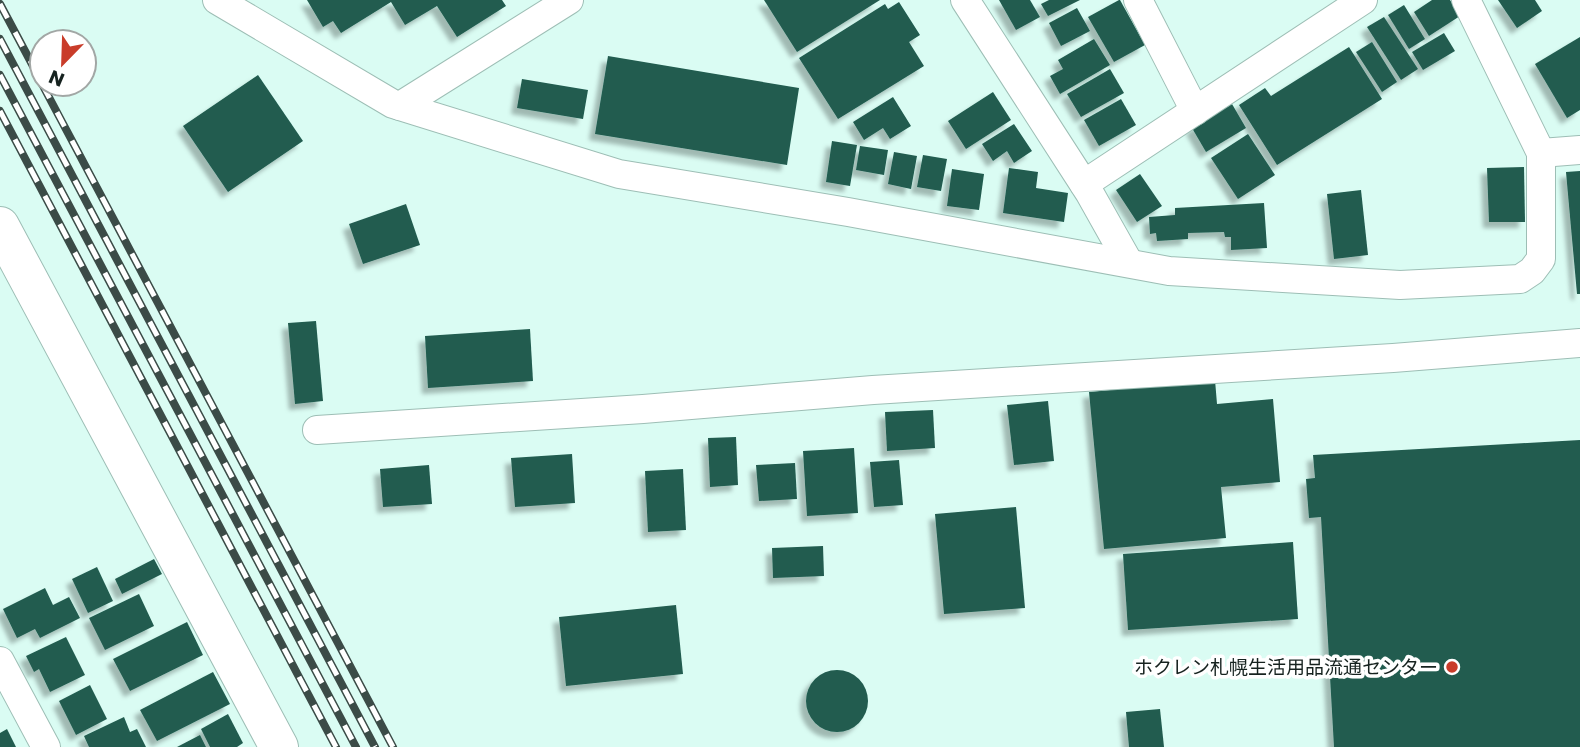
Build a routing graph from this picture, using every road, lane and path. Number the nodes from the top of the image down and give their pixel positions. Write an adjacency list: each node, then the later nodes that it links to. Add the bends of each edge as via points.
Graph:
1 (217, 0): 7 (street)
2 (569, 0): 7 (street)
3 (965, 0): 11 (street)
4 (1138, 0): 8 (street)
5 (1363, 0): 8 (street)
6 (1466, 0): 10 (street)
7 (400, 106): 13 (street, via 619,174)
8 (1195, 111): 11 (street)
9 (1580, 150): 10 (street)
10 (1541, 153): 13 (street, via 1541,259 1520,279 1400,285 1169,271)
11 (1084, 184): 13 (street)
12 (0, 226): 14 (street)
13 (1129, 263)
14 (10, 272): 19 (street)
15 (1580, 343): 16 (street)
16 (317, 430)
17 (0, 661): 18 (street)
18 (46, 747)
19 (279, 747)

